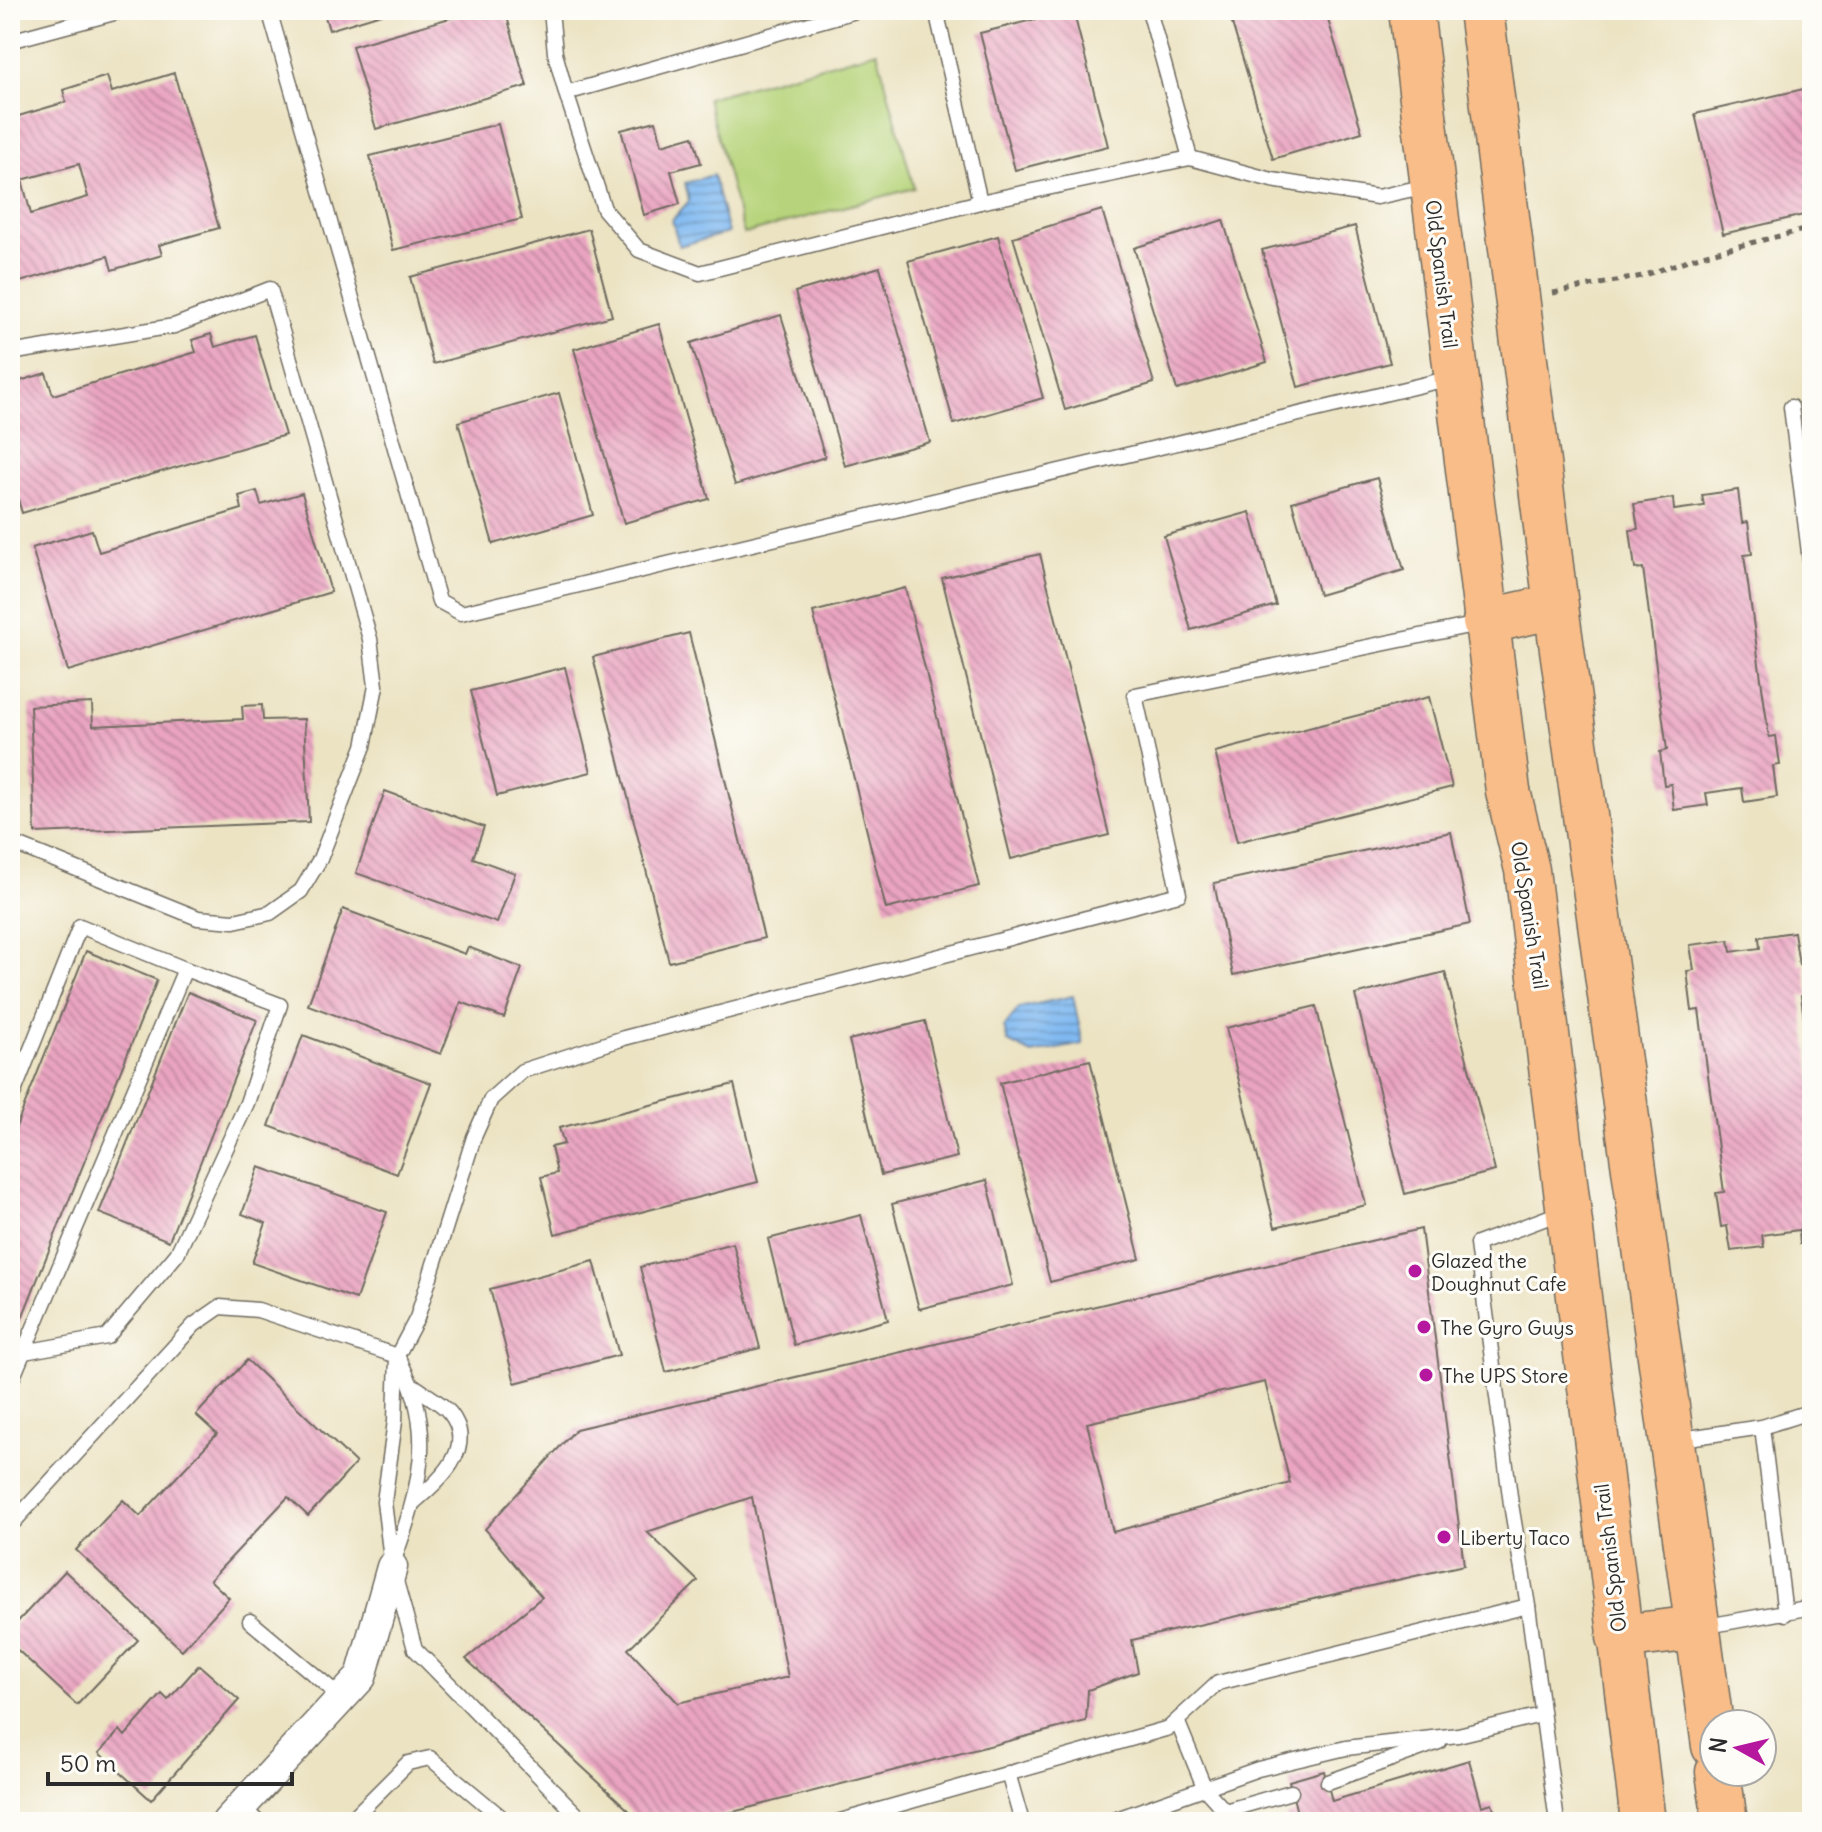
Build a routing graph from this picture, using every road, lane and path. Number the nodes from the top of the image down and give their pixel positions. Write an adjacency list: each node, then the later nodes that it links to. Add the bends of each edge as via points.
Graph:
1 (125, 10): 9 (lane)
2 (269, 10): 19 (lane, via 439,601 461,613)
3 (551, 10): 11 (lane)
4 (859, 10): 11 (lane)
5 (936, 10): 15 (lane)
6 (1149, 10): 13 (lane)
7 (1411, 10): 12 (main road, Old Spanish Trail)
8 (1481, 10): 10 (main road)
9 (10, 41)
10 (1489, 82): 12 (main road); 17 (main road)
11 (566, 93): 15 (lane, via 604,209 639,250 700,273)
12 (1422, 98): 14 (main road, Old Spanish Trail)
13 (1190, 158): 14 (lane, via 1272,180 1377,197); 15 (lane)
14 (1431, 185): 19 (main road, Old Spanish Trail)
15 (980, 202)
16 (1812, 228): 17 (path, via 1642,276)
17 (1516, 299): 22 (main road)
18 (10, 353): 24 (lane, via 174,326 270,289 370,639 376,686 364,746 320,859 301,891 270,913 234,921 198,918)
19 (1455, 377): 23 (main road, Old Spanish Trail)
20 (1791, 407): 21 (lane)
21 (1812, 577)
22 (1556, 606): 23 (main road); 25 (main road)
23 (1485, 622): 26 (main road, Old Spanish Trail, via 1508,791); 33 (lane, via 1135,695 1179,894 624,1038 522,1071 491,1099 474,1137 417,1318)
24 (10, 842)
25 (1592, 857): 26 (main road); 30 (main road)
26 (1527, 870): 31 (main road, Old Spanish Trail)
27 (185, 969): 28 (lane, via 80,926); 32 (lane); 32 (lane, via 280,1005 247,1103 177,1254 107,1337)
28 (16, 1070): 29 (lane)
29 (10, 1102)
30 (1636, 1195): 31 (main road); 38 (main road)
31 (1569, 1209): 42 (lane, via 1477,1244); 47 (main road, Old Spanish Trail)
32 (24, 1352): 34 (lane)
33 (397, 1356): 35 (lane); 40 (lane, via 258,1310 220,1307 194,1325); 41 (lane, via 384,1502)
34 (10, 1384)
35 (414, 1386): 39 (lane, via 420,1419); 39 (lane, via 451,1414 458,1439 451,1470)
36 (1812, 1411): 37 (lane)
37 (1762, 1427): 38 (lane); 44 (lane)
38 (1670, 1440): 46 (main road)
39 (414, 1503): 41 (lane)
40 (10, 1526)
41 (392, 1567): 48 (street, via 361,1677); 62 (lane, via 415,1649)
42 (1528, 1606): 50 (lane); 51 (lane, via 1218,1683)
43 (1812, 1607): 44 (lane)
44 (1785, 1614): 46 (lane)
45 (250, 1621): 48 (lane)
46 (1697, 1628): 47 (main road); 49 (main road)
47 (1619, 1637): 67 (main road, Old Spanish Trail)
48 (342, 1698): 58 (street)
49 (1709, 1708)
50 (1541, 1715): 52 (lane); 66 (lane)
51 (1178, 1723): 53 (lane); 56 (lane)
52 (1458, 1735): 54 (lane); 56 (lane, via 1346,1748 1258,1769)
53 (1008, 1773): 63 (lane); 64 (lane)
54 (1328, 1782)
55 (1720, 1788): 68 (main road)
56 (1205, 1789): 59 (lane); 65 (lane)
57 (1291, 1792): 59 (lane)
58 (242, 1817)
59 (1227, 1819)
60 (349, 1822): 61 (lane, via 408,1763 430,1758)
61 (507, 1822)
62 (584, 1822)
63 (837, 1822)
64 (1022, 1822)
65 (1108, 1822)
66 (1557, 1822)
67 (1643, 1822)
68 (1725, 1822)

